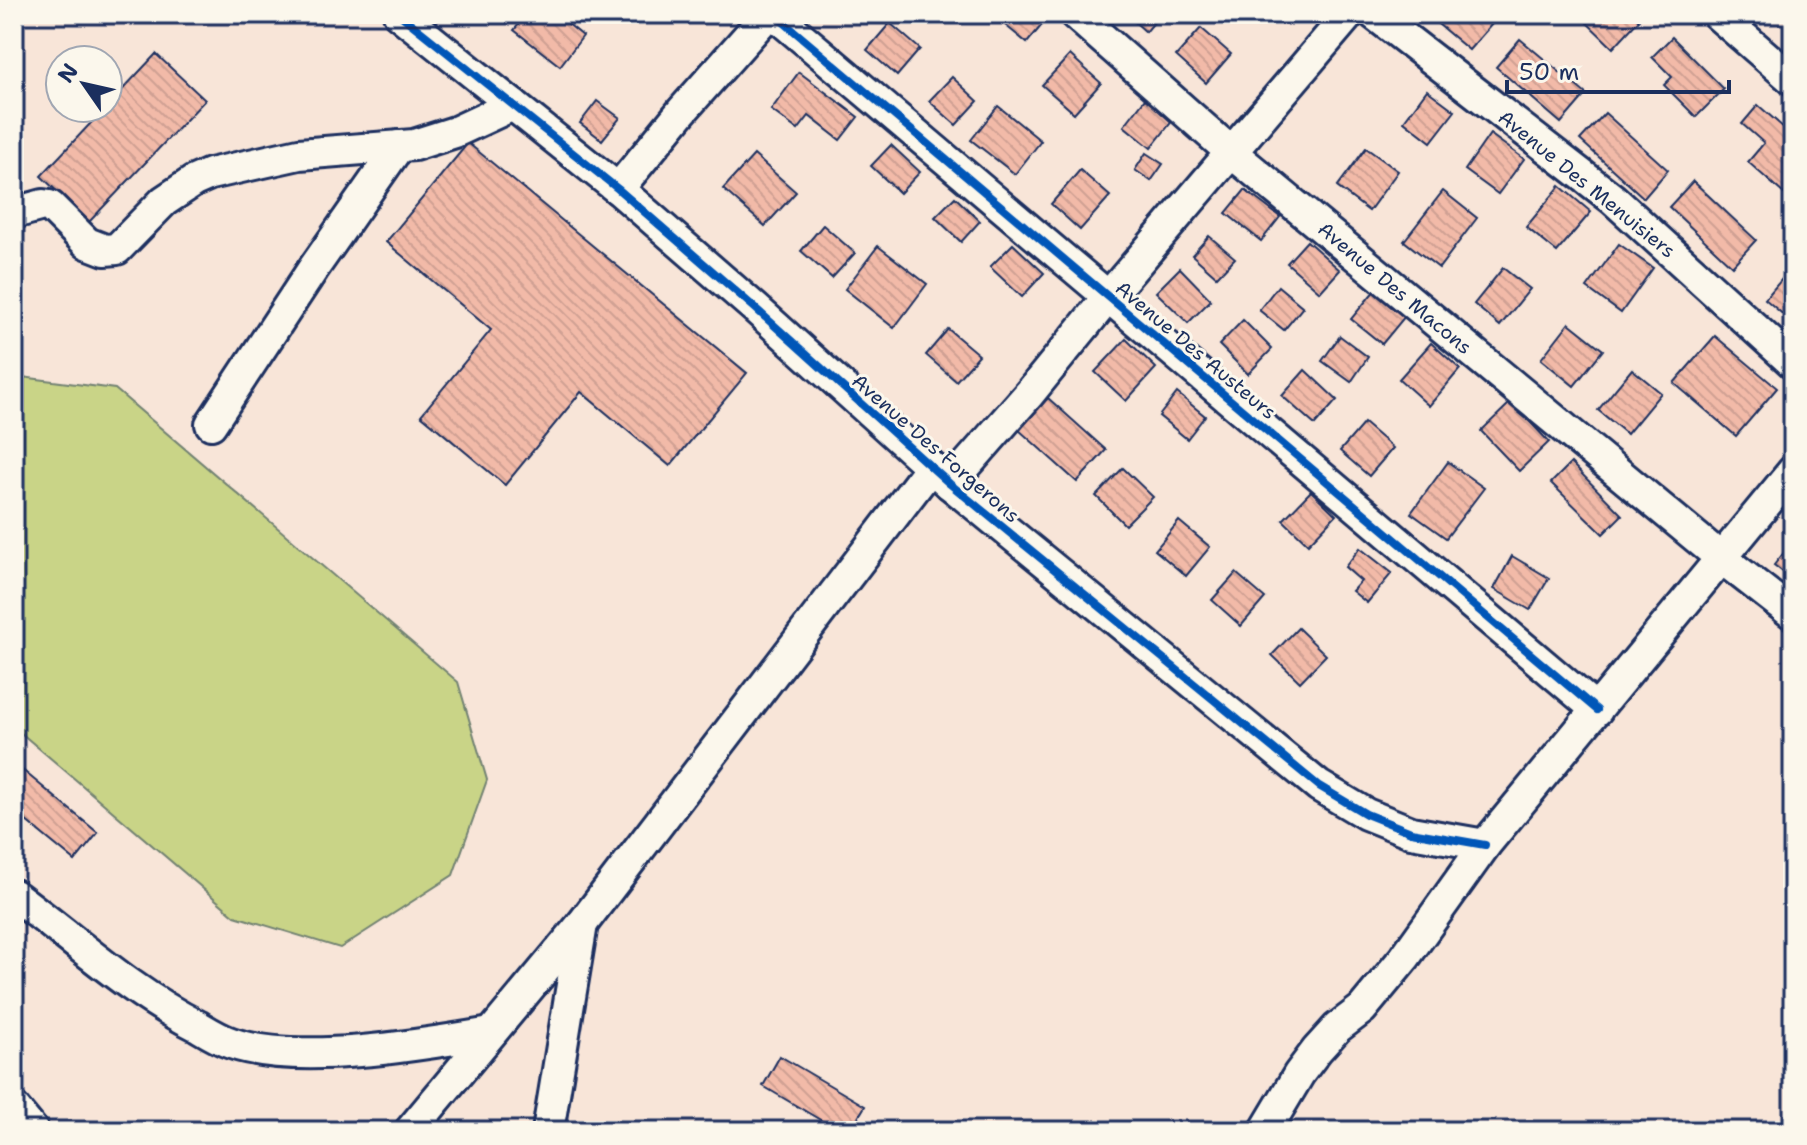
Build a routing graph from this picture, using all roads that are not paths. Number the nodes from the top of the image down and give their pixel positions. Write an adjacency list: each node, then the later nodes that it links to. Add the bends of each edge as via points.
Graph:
1 (399, 14): 9 (street, Avenue Des Forgerons)
2 (768, 14): 12 (street)
3 (774, 14): 14 (street, Avenue Des Austeurs)
4 (1075, 14): 11 (street, Avenue Des Macons)
5 (1349, 14): 11 (street)
6 (1374, 14): 15 (street, Avenue Des Menuisiers, via 1613,199)
7 (1717, 14): 8 (street)
8 (1793, 80)
9 (513, 105): 10 (street, via 455,132); 12 (street, Avenue Des Forgerons)
10 (399, 146): 13 (street, via 299,154 210,174 164,201 117,249 87,243 50,206); 16 (street)
11 (1232, 153): 14 (street); 19 (street, Avenue Des Macons)
12 (618, 189): 18 (street, Avenue Des Forgerons)
13 (14, 213)
14 (1108, 297): 18 (street, via 1029,394); 21 (street, Avenue Des Austeurs)
15 (1793, 363)
16 (211, 424)
17 (1793, 471): 19 (street)
18 (941, 476): 22 (street, Avenue Des Forgerons, via 1319,786 1366,814 1411,832); 24 (street)
19 (1720, 557): 20 (street, Avenue Des Macons); 21 (street)
20 (1793, 614)
21 (1597, 710): 22 (street)
22 (1485, 845): 30 (street, via 1405,957 1299,1074)
23 (14, 895): 25 (street, via 143,995 230,1043 317,1052 429,1044)
24 (582, 924): 25 (street); 29 (street)
25 (491, 1033): 28 (street)
26 (14, 1108): 27 (street)
27 (33, 1131)
28 (410, 1131)
29 (548, 1131)
30 (1265, 1131)

